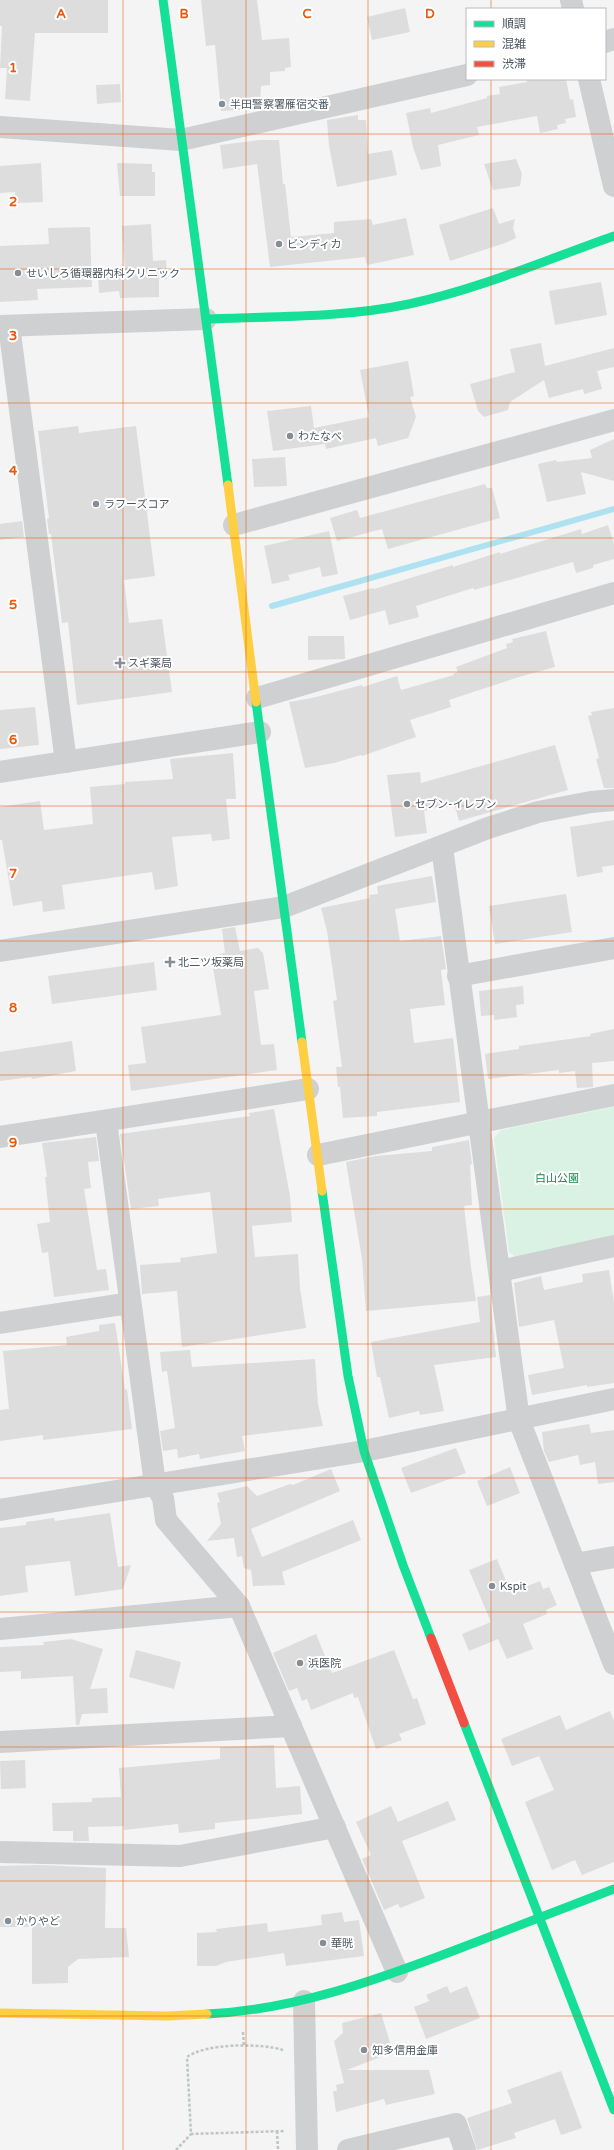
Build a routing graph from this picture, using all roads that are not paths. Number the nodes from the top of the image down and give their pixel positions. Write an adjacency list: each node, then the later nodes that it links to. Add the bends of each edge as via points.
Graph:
1 (163, 0): 5 (street)
2 (466, 75): 5 (street)
3 (589, 80): 6 (street)
4 (0, 127): 5 (street)
5 (181, 140): 8 (street)
6 (614, 186)
7 (614, 236): 8 (street, via 460,290 409,304 356,311)
8 (206, 319): 9 (street); 11 (street)
9 (4, 326): 15 (street)
10 (614, 420): 11 (street)
11 (234, 525): 13 (street)
12 (614, 593): 13 (street)
13 (257, 698): 14 (street)
14 (260, 732): 15 (street); 19 (street)
15 (66, 762): 16 (street)
16 (0, 772)
17 (614, 800): 18 (street, via 538,812 488,828)
18 (442, 847): 19 (street); 22 (street)
19 (284, 907): 21 (street); 23 (street)
20 (614, 948): 22 (street)
21 (0, 951)
22 (458, 976): 26 (street)
23 (308, 1089): 25 (street); 28 (street)
24 (614, 1095): 26 (street)
25 (106, 1121): 27 (street); 31 (street)
26 (480, 1123): 28 (street); 30 (street)
27 (0, 1137)
28 (318, 1155): 35 (street, via 348,1376)
29 (614, 1246): 30 (street)
30 (500, 1271): 34 (street)
31 (130, 1303): 32 (street); 36 (street)
32 (0, 1323)
33 (614, 1399): 34 (street)
34 (519, 1420): 35 (street); 39 (street)
35 (364, 1451): 36 (street); 48 (street, via 403,1565)
36 (155, 1484): 37 (street); 40 (street, via 163,1498 166,1520)
37 (0, 1510)
38 (614, 1556): 39 (street)
39 (574, 1564): 42 (street)
40 (239, 1606): 41 (street); 43 (street)
41 (0, 1629)
42 (614, 1664)
43 (291, 1726): 44 (street); 45 (street)
44 (0, 1742)
45 (335, 1827): 46 (street, via 180,1856); 49 (street)
46 (0, 1852)
47 (614, 1889): 48 (street)
48 (540, 1917): 49 (street); 52 (street)
49 (397, 1972): 50 (street)
50 (304, 2002): 51 (street, via 231,2013 167,2016); 53 (street)
51 (0, 2012)
52 (614, 2110)
53 (307, 2150)
54 (348, 2150): 55 (street, via 456,2124)
55 (465, 2150)

